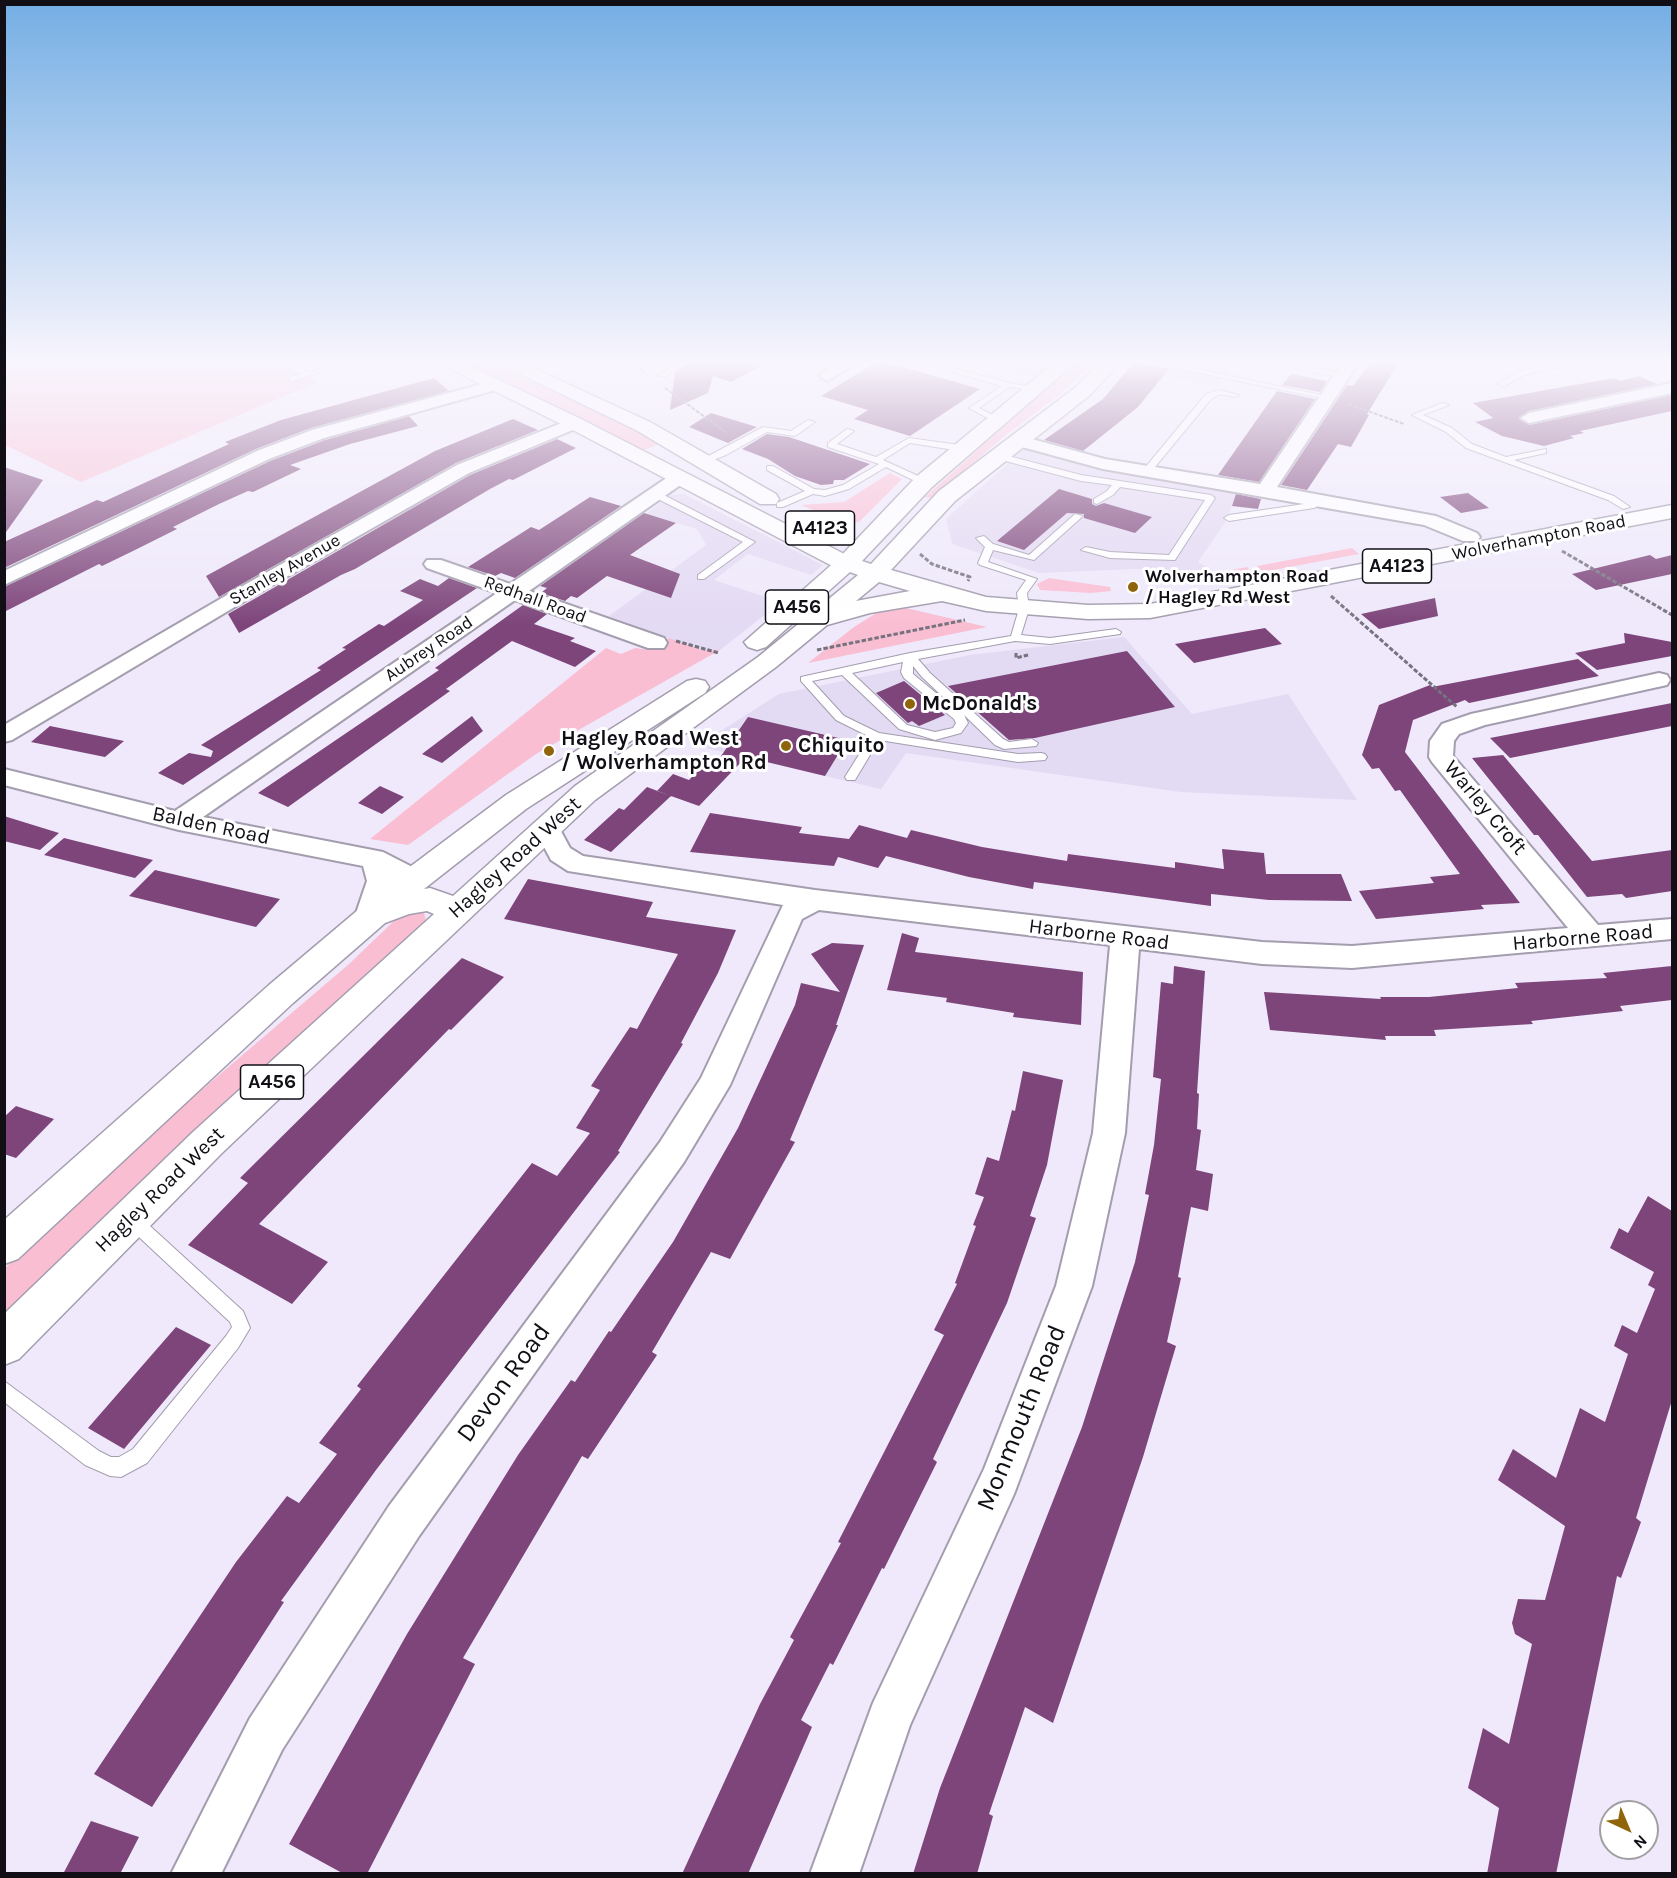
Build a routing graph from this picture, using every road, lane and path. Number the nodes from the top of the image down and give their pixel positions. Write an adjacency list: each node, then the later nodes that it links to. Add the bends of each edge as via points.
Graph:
1 (275, 450): 46 (street)
2 (510, 450): 63 (street, Stanley Avenue, via 463,469 246,591)
3 (625, 450): 19 (main road, A4123)
4 (685, 450): 17 (main road, A4123); 19 (main road, via 663,457)
5 (729, 450): 17 (lane)
6 (845, 450): 18 (lane)
7 (897, 450): 18 (lane)
8 (966, 450): 24 (main road, Hagley Road West / A456)
9 (1005, 450): 15 (main road, Hagley Road West / A456)
10 (1052, 450): 21 (street)
11 (1165, 450): 21 (lane)
12 (1292, 450): 26 (street)
13 (1479, 450): 16 (lane)
14 (1544, 451): 16 (lane)
15 (997, 456): 25 (lane, via 1080,478); 43 (main road, Hagley Road West / A456, via 947,495)
16 (1506, 459): 33 (lane)
17 (703, 461): 22 (main road, A4123)
18 (881, 462): 24 (lane); 27 (lane, via 835,492)
19 (655, 465): 23 (main road, A4123)
20 (770, 468): 27 (lane)
21 (1147, 471): 26 (street)
22 (728, 476): 23 (main road, via 722,482); 32 (main road, A4123)
23 (688, 481): 28 (street, Aubrey Road); 42 (main road, A4123)
24 (924, 482): 42 (main road, Hagley Road West / A456)
25 (1119, 483): 31 (lane); 41 (lane, via 1211,498 1172,558)
26 (1266, 490): 30 (street)
27 (812, 491): 32 (lane)
28 (655, 494): 45 (lane, via 750,542); 48 (street, Aubrey Road)
29 (1672, 498): 33 (main road, Wolverhampton Road / A4123)
30 (1322, 500): 36 (lane, via 1314,505); 38 (street, via 1429,520)
31 (1097, 501)
32 (780, 506): 42 (main road, A4123)
33 (1626, 507): 38 (main road, Wolverhampton Road / A4123)
34 (1672, 512): 38 (main road, Wolverhampton Road / A4123)
35 (1078, 516): 39 (lane, via 1031,558)
36 (1229, 518)
37 (981, 538): 39 (lane)
38 (1478, 543): 50 (main road, Wolverhampton Road / A4123, via 1136,600)
39 (990, 546): 50 (lane, via 983,563 1032,579)
40 (1557, 548): 51 (path)
41 (1086, 550)
42 (854, 556): 43 (main road, Wolverhampton Road); 72 (main road, Hagley Road West / A456, via 727,667 516,802)
43 (888, 559): 47 (main road, Wolverhampton Road / A4123); 47 (path, via 919,548 920,555 932,564 970,577); 53 (main road, Hagley Road West / A456)
44 (434, 564): 48 (street, Redhall Road)
45 (701, 577)
46 (4, 579)
47 (958, 589): 50 (main road, Wolverhampton Road / A4123); 53 (main road, via 883,603)
48 (514, 591): 56 (street, Redhall Road, via 627,641); 69 (street, Aubrey Road)
49 (1332, 596): 62 (path)
50 (1023, 601): 55 (lane)
51 (1672, 615)
52 (965, 620): 57 (path)
53 (814, 623): 70 (main road, Hagley Road West / A456, via 767,662 585,793)
54 (1116, 632): 55 (lane, via 1050,641)
55 (1016, 638): 59 (lane)
56 (656, 643): 58 (path, via 664,638)
57 (814, 651)
58 (719, 653)
59 (910, 657): 60 (lane); 60 (lane, via 908,676 952,711 944,727 926,735 903,727); 65 (lane, via 999,742 1008,746)
60 (844, 671): 64 (lane, via 805,680 840,718)
61 (1659, 680): 62 (street, Warley Croft)
62 (1473, 721): 77 (street, Warley Croft, via 1450,729 1442,741 1442,757)
63 (4, 735)
64 (876, 736): 66 (lane, via 1018,758); 68 (lane)
65 (1032, 743)
66 (1041, 757)
67 (4, 777): 69 (street, Balden Road)
68 (850, 777)
69 (178, 821): 71 (street, Balden Road)
70 (547, 828): 73 (street, Harborne Road, via 561,854 577,864); 74 (main road, Hagley Road West / A456)
71 (374, 860): 72 (street, Balden Road, via 383,861); 75 (street, via 381,881)
72 (414, 880): 74 (main road, via 439,893); 75 (main road, Hagley Road West / A456)
73 (815, 900): 78 (street, Harborne Road); 83 (street, Devon Road, via 791,913 714,1085 672,1152 404,1521 266,1734)
74 (446, 912): 75 (main road, via 430,899 403,904); 79 (main road, Hagley Road West / A456)
75 (368, 919): 80 (main road, Hagley Road West / A456)
76 (1672, 929): 77 (street, Harborne Road)
77 (1592, 937): 78 (street, Harborne Road, via 1352,957 1262,953)
78 (1125, 939): 84 (street, Monmouth Road, via 1110,1133 1074,1286 1000,1480 889,1719)
79 (130, 1218): 81 (main road, Hagley Road West / A456); 82 (lane, via 237,1317 241,1328 232,1342 140,1456 121,1467 92,1458)
80 (4, 1246)
81 (4, 1344)
82 (4, 1390)
83 (195, 1874)
84 (834, 1874)

